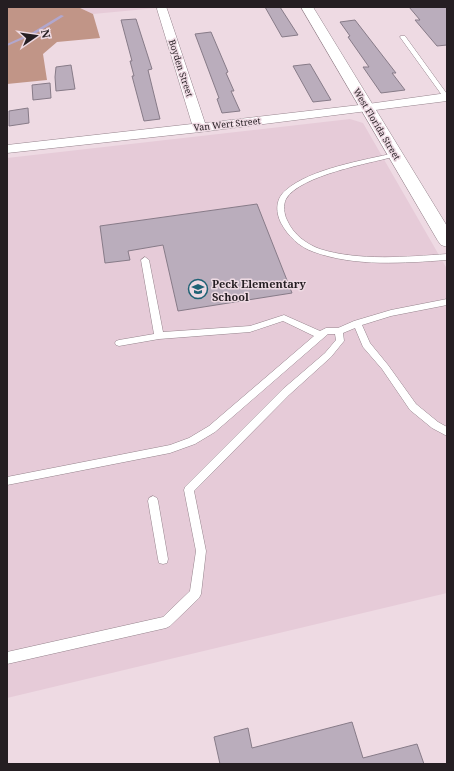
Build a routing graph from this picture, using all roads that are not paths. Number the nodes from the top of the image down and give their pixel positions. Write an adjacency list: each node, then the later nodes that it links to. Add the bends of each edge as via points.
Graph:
1 (307, 7): 5 (main road, West Florida Street)
2 (162, 9): 6 (street, Boyden Street)
3 (403, 37): 4 (lane)
4 (447, 97): 5 (street, Van Wert Street)
5 (368, 108): 6 (street, Van Wert Street); 8 (main road, West Florida Street)
6 (200, 128): 7 (street, Van Wert Street)
7 (7, 149)
8 (395, 155): 9 (main road, West Florida Street); 10 (lane, via 305,180 282,198 280,209 285,224 299,241 321,252 380,260)
9 (447, 241)
10 (447, 257)
11 (145, 260): 15 (lane)
12 (447, 302): 13 (lane, via 391,313)
13 (357, 323): 14 (lane); 18 (lane, via 366,345 413,406)
14 (339, 331): 16 (lane, via 326,330); 22 (lane, via 340,341 328,355 286,392 189,490 201,551 195,594 166,622)
15 (159, 336): 16 (lane, via 250,329 284,318); 17 (lane)
16 (320, 336): 19 (lane, via 212,429 192,441 170,449)
17 (119, 343)
18 (447, 432)
19 (7, 481)
20 (153, 501): 21 (lane)
21 (163, 559)
22 (7, 658)

